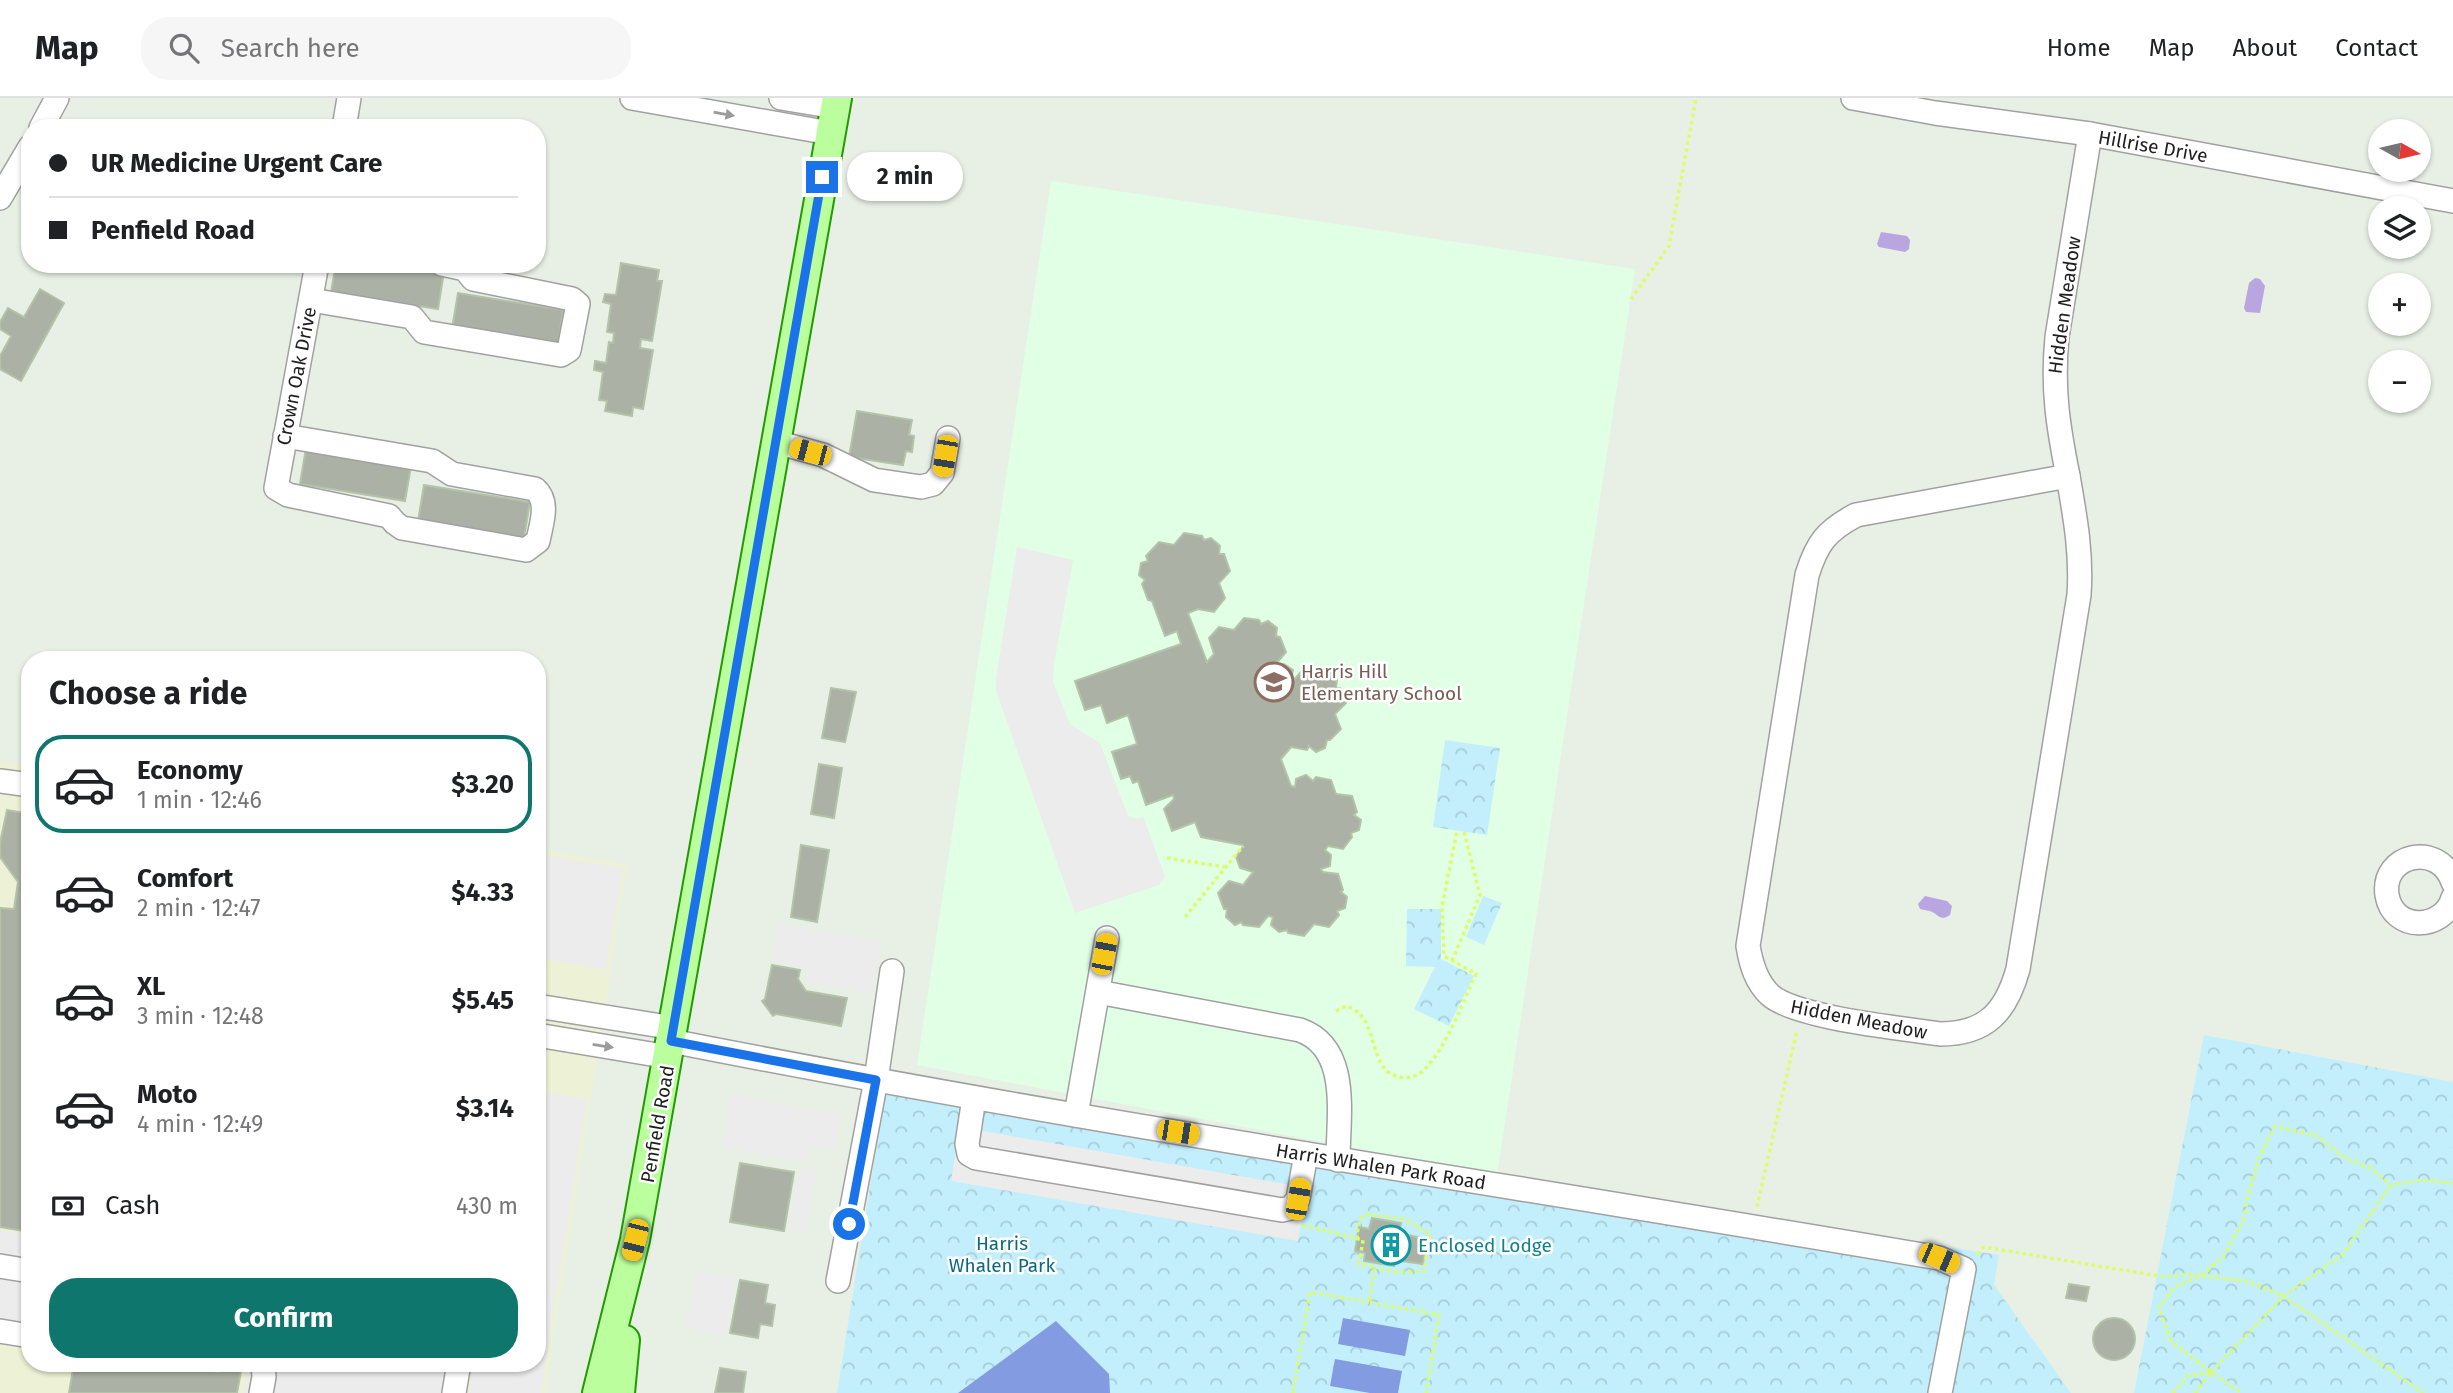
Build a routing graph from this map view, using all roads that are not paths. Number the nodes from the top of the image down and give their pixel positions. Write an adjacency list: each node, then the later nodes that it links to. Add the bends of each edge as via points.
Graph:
1 (57, 98): 7 (street)
2 (349, 98): 8 (street)
3 (632, 98): 6 (street, one-way to 6)
4 (781, 98): 6 (street)
5 (1853, 98): 9 (street, Hillrise Drive)
6 (834, 113): 18 (main road, Penfield Road)
7 (46, 119)
8 (346, 119)
9 (2090, 134): 12 (street, Hillrise Drive); 19 (street, Hidden Meadow, via 2054,368 2057,421)
10 (21, 162): 11 (street)
11 (0, 198)
12 (2453, 201)
13 (316, 273): 15 (street, Crown Oak Drive)
14 (468, 273): 15 (street, via 473,279 572,299 578,304 569,350 561,355 424,332 412,317)
15 (311, 300): 16 (street, Crown Oak Drive)
16 (285, 436): 16 (street, Crown Oak Drive, via 276,488 293,496 389,516 402,528 526,550 538,541 544,505 535,489 452,474 432,461)
17 (948, 438): 18 (street, via 942,473 933,484 921,487 874,480 822,455)
18 (776, 442): 29 (main road, Penfield Road)
19 (2068, 476): 19 (street, Hidden Meadow, via 1856,515 1823,538 1814,554 1748,946 1751,965 1769,994 1782,1003 1802,1011 1940,1034 1960,1034 1990,1020 2003,1007 2020,955 2080,595 2078,531)
20 (0, 781): 21 (street)
21 (21, 784)
22 (2452, 876): 23 (street, via 2433,858 2410,858 2392,872 2387,895 2397,915 2416,923 2437,920)
23 (2453, 898)
24 (1107, 939): 26 (street)
25 (892, 971): 30 (street)
26 (1098, 992): 32 (street); 34 (street, via 1312,1035 1334,1061)
27 (546, 1008): 29 (street)
28 (546, 1035): 29 (street, one-way to 29)
29 (672, 1042): 30 (street, Harris Whalen Park Road); 42 (main road, Penfield Road)
30 (876, 1080): 31 (street, Harris Whalen Park Road); 37 (street)
31 (974, 1098): 32 (street, Harris Whalen Park Road); 33 (street, via 967,1144 969,1154 976,1158 1282,1210 1298,1199)
32 (1076, 1115): 33 (street, Harris Whalen Park Road)
33 (1306, 1154): 34 (street, Harris Whalen Park Road)
34 (1338, 1160): 45 (street, Harris Whalen Park Road, via 1939,1258 1964,1269)
35 (0, 1266): 36 (street)
36 (21, 1269)
37 (838, 1281)
38 (0, 1331): 39 (street)
39 (21, 1334)
40 (264, 1372): 43 (street)
41 (458, 1372): 44 (street)
42 (603, 1388)
43 (261, 1393)
44 (454, 1393)
45 (1940, 1393)

